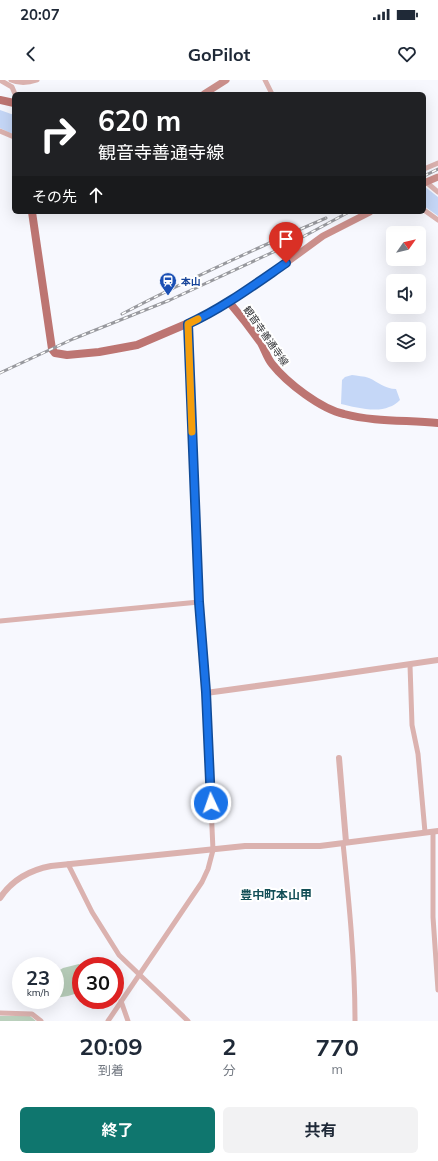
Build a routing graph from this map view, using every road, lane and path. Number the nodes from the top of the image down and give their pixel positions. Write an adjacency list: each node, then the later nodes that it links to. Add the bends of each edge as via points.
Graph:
1 (0, 80): 6 (street, via 12,87)
2 (11, 80): 3 (street, via 27,83)
3 (37, 80)
4 (226, 80): 7 (main road)
5 (265, 80): 8 (street)
6 (14, 92)
7 (207, 92)
8 (272, 92)
9 (0, 100): 10 (main road)
10 (12, 103)
11 (0, 131): 12 (street)
12 (12, 136)
13 (438, 163): 14 (street)
14 (426, 168)
15 (438, 177): 16 (main road)
16 (426, 183)
17 (426, 184): 18 (street)
18 (438, 192)
19 (426, 211): 22 (street)
20 (32, 214): 24 (main road, 観音寺善通寺線, via 52,349 55,353 67,355 99,352 137,345)
21 (366, 214): 23 (main road, via 323,236)
22 (438, 220)
23 (229, 302): 24 (main road, 観音寺善通寺線); 25 (main road, 観音寺善通寺線, via 262,345 274,366 319,404 357,417)
24 (188, 324): 26 (street)
25 (438, 423)
26 (199, 602): 27 (street); 30 (street)
27 (0, 620)
28 (438, 660): 29 (street)
29 (410, 665): 30 (street); 33 (street, via 412,725 418,754)
30 (206, 692): 35 (street)
31 (339, 758): 34 (street)
32 (435, 831): 33 (street); 39 (street, via 433,918)
33 (425, 832): 34 (street)
34 (345, 843): 35 (street, via 245,846); 48 (street)
35 (213, 850): 36 (street); 38 (street, via 202,882)
36 (68, 864): 37 (street, via 29,872 12,884); 38 (street, via 92,912 118,955)
37 (0, 898)
38 (140, 975): 40 (street); 47 (street)
39 (438, 990)
40 (124, 997)
41 (116, 1009): 45 (street)
42 (124, 1009): 46 (street)
43 (0, 1013): 44 (street, via 32,1014)
44 (41, 1021)
45 (108, 1021)
46 (128, 1021)
47 (188, 1021)
48 (355, 1021)

